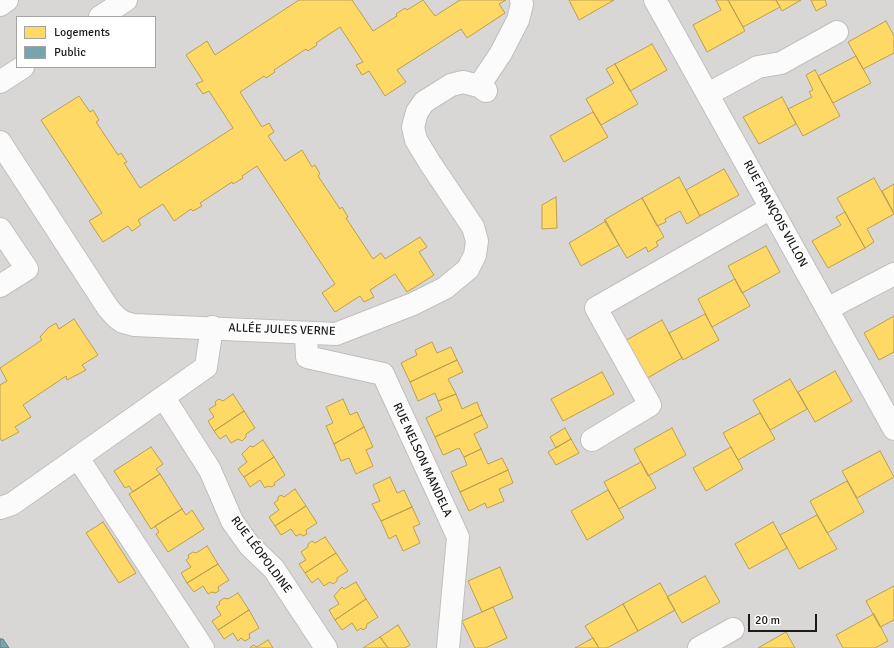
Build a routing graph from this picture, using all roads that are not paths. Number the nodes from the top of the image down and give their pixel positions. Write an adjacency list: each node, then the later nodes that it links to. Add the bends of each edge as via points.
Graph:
1 (7, 0): 5 (street)
2 (126, 0): 6 (street)
3 (521, 0): 18 (street, ALLÉE JULES VERNE, via 518,20 483,89 463,82 451,85 424,102 417,112 413,127 416,140 473,227 477,241 475,255 468,269 445,288 413,304 336,334)
4 (655, 0): 10 (street, RUE FRANÇOIS VILLON)
5 (0, 5)
6 (102, 16)
7 (837, 32): 10 (street, via 781,63 758,67)
8 (21, 68): 9 (street)
9 (0, 82)
10 (708, 94): 12 (street, RUE FRANÇOIS VILLON)
11 (0, 142): 17 (street, ALLÉE JULES VERNE, via 116,317 134,325)
12 (771, 208): 16 (street, RUE FRANÇOIS VILLON); 21 (street, via 596,308 650,405)
13 (0, 229): 15 (street, via 27,269)
14 (894, 274): 16 (street)
15 (0, 286)
16 (827, 309): 20 (street, RUE FRANÇOIS VILLON)
17 (212, 327): 18 (street, ALLÉE JULES VERNE); 19 (street, via 206,367)
18 (306, 333): 27 (street, RUE NELSON MANDELA, via 306,356 383,374 458,537)
19 (164, 398): 22 (street); 26 (street, RUE LÉOPOLDINE, via 210,470 232,521 249,545 274,568)
20 (894, 429)
21 (592, 440)
22 (78, 458): 23 (street, via 12,504); 25 (street)
23 (0, 508)
24 (734, 629): 28 (street)
25 (203, 648)
26 (326, 648)
27 (448, 648)
28 (699, 648)

